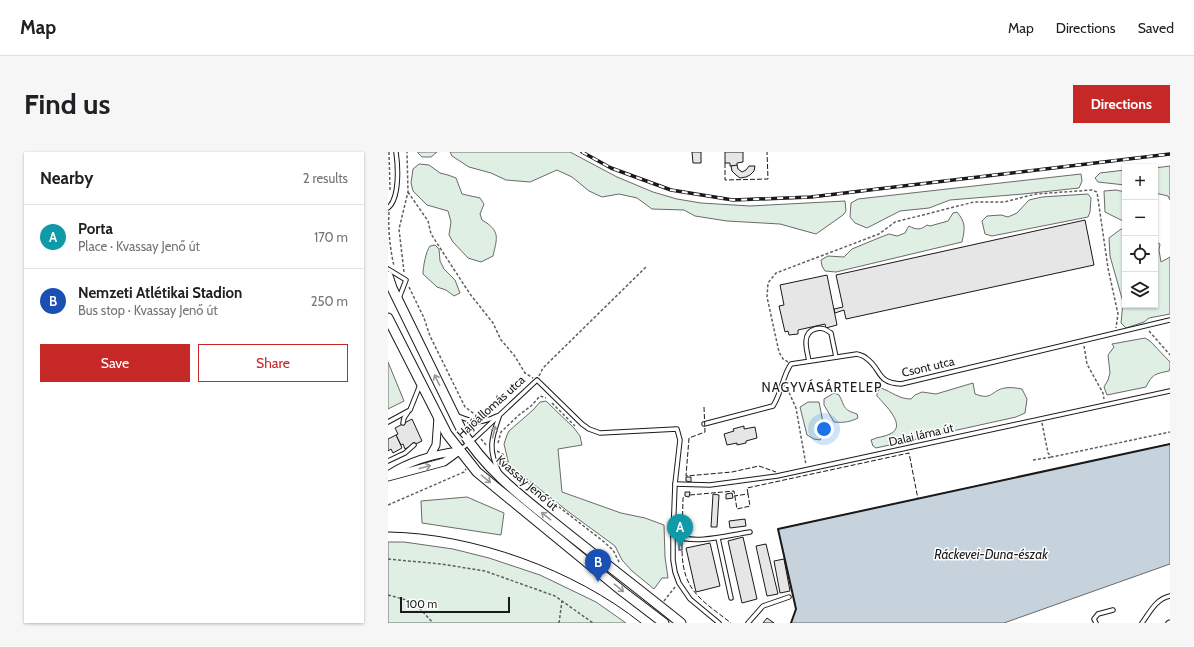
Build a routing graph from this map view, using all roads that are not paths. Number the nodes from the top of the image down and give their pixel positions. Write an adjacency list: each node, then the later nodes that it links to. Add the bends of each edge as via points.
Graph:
1 (396, 152): 2 (lane, via 397,182)
2 (390, 207)
3 (388, 269): 4 (lane)
4 (392, 275): 5 (main road, Kvassay Jenő út); 5 (lane, via 406,280)
5 (398, 299): 13 (main road, Kvassay Jenő út, one-way to 5)
6 (388, 320): 10 (main road, Kvassay Jenő út)
7 (1170, 320): 8 (lane, Csont utca, via 901,384 884,379 866,358 857,354)
8 (836, 357): 9 (lane, Csont utca); 9 (lane, via 831,333 820,328 812,330 806,340)
9 (809, 361): 18 (lane, Csont utca, via 791,364 773,406)
10 (421, 384): 12 (lane); 15 (main road, Kvassay Jenő út)
11 (1170, 391): 26 (lane, Dalai láma út, via 777,476 710,485)
12 (410, 410): 16 (lane); 17 (lane)
13 (454, 415): 14 (lane, via 479,423); 19 (main road, Kvassay Jenő út)
14 (500, 415): 19 (lane, Hajóállomás utca); 25 (lane, one-way to 14, via 493,459 492,446 493,432); 26 (lane, Hajóállomás utca, via 537,380 582,424 600,433 677,429 680,440)
15 (438, 417): 21 (main road, Kvassay Jenő út); 22 (street, via 436,445)
16 (388, 422)
17 (403, 423)
18 (704, 424)
19 (469, 443): 21 (lane, Hajóállomás utca); 25 (main road, Kvassay Jenő út)
20 (414, 445): 23 (lane, via 405,453)
21 (459, 450): 22 (street, Hajóállomás utca); 24 (street, Hajóállomás utca, one-way to 21, via 444,462); 34 (main road, Kvassay Jenő út, one-way to 34, via 477,472)
22 (430, 456): 24 (street, Hajóállomás utca, via 398,468)
23 (388, 461)
24 (388, 476)
25 (504, 482): 35 (main road, Kvassay Jenő út, one-way to 25)
26 (675, 484): 28 (lane)
27 (750, 532): 29 (lane)
28 (673, 538): 29 (lane); 36 (lane, via 674,567 679,583 690,599)
29 (718, 538): 32 (lane)
30 (1170, 596): 39 (lane, via 1156,603)
31 (789, 597): 37 (lane, via 763,606)
32 (731, 598)
33 (1113, 610): 38 (lane, via 1098,614 1094,619)
34 (664, 623)
35 (681, 623)
36 (719, 623)
37 (748, 623)
38 (1096, 623)
39 (1142, 623)

